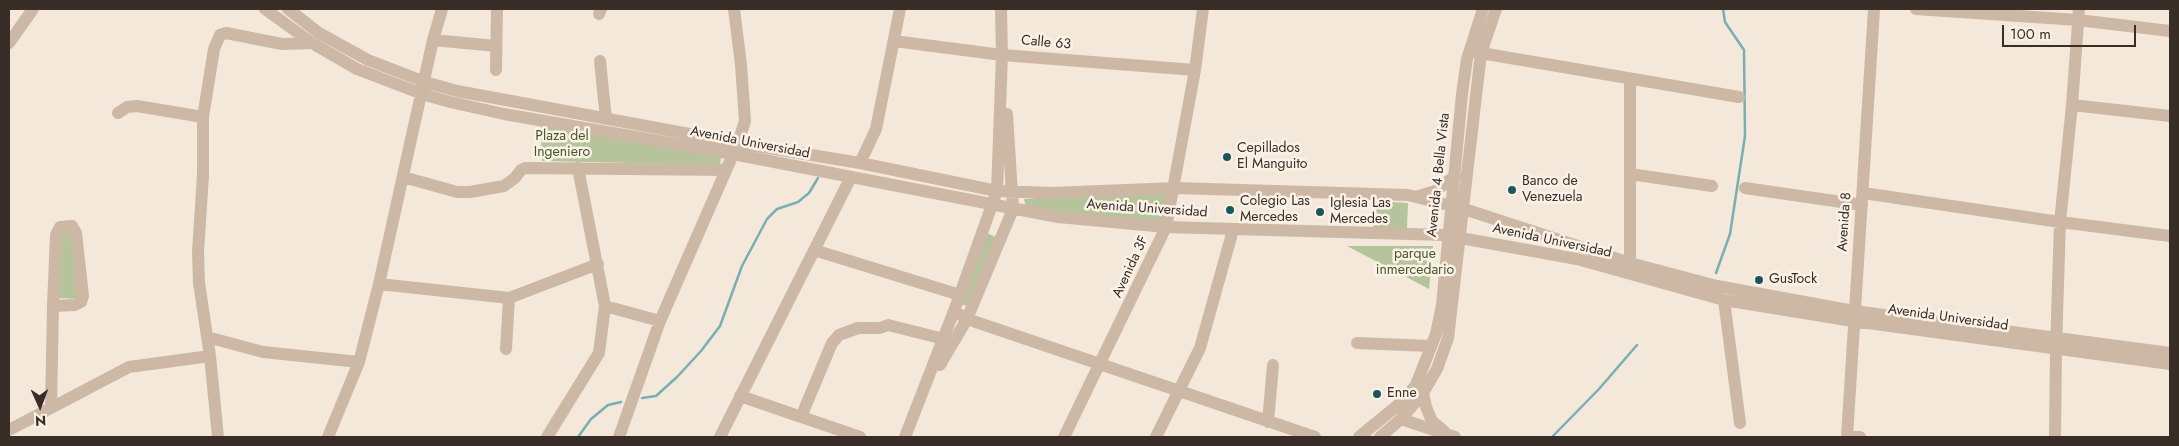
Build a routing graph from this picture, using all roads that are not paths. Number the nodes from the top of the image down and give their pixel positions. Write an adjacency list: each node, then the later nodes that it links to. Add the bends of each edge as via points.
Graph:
1 (33, 9): 19 (street)
2 (265, 9): 20 (street, Avenida Universidad)
3 (442, 9): 17 (street)
4 (497, 9): 21 (street)
5 (734, 9): 35 (street, via 746,113)
6 (900, 9): 18 (street)
7 (1002, 9): 23 (street)
8 (1203, 9): 26 (street, Avenida 3F)
9 (1483, 9): 22 (street, Avenida 4 Bella Vista)
10 (1496, 9): 22 (street, Avenida 4 Bella Vista)
11 (1874, 9): 49 (street, Avenida 8)
12 (1916, 9): 14 (street)
13 (292, 10): 28 (street, Avenida Universidad, via 319,33)
14 (1966, 10): 15 (street)
15 (2078, 14): 16 (street); 30 (street)
16 (2170, 31)
17 (433, 40): 21 (street); 28 (street)
18 (894, 41): 23 (street, Calle 63); 36 (street, via 876,129)
19 (9, 43)
20 (312, 43): 28 (street, Avenida Universidad, via 357,69); 33 (street, via 282,44 234,33 220,35 214,49)
21 (496, 46): 25 (street)
22 (1475, 52): 27 (street); 40 (street, Avenida 4 Bella Vista, via 1462,94); 52 (street, Avenida 4 Bella Vista)
23 (1002, 55): 26 (street, Calle 63); 46 (street); 47 (street)
24 (600, 62): 34 (street)
25 (496, 70)
26 (1195, 70): 44 (street, Avenida 3F)
27 (1630, 80): 29 (street); 39 (street)
28 (423, 88): 34 (street, Avenida Universidad); 35 (street, Avenida Universidad, via 504,114); 41 (street)
29 (1739, 97)
30 (2072, 105): 32 (street); 53 (street)
31 (118, 113): 33 (street, via 127,107 137,106)
32 (2170, 116)
33 (203, 117): 71 (street, via 198,260)
34 (606, 119): 35 (street, Avenida Universidad)
35 (735, 149): 36 (street, Avenida Universidad); 38 (street); 42 (street, Avenida Universidad)
36 (860, 163): 46 (street, Avenida Universidad)
37 (578, 168): 38 (street); 41 (street, via 525,168 504,186 470,192 457,192); 60 (street)
38 (726, 170): 70 (street)
39 (1630, 174): 43 (street); 59 (street)
40 (1455, 176): 48 (street, via 1435,191); 52 (street, Avenida 4 Bella Vista)
41 (403, 177): 61 (street)
42 (851, 177): 50 (street, Avenida Universidad); 58 (street)
43 (1712, 186)
44 (1175, 188): 47 (street, Avenida Universidad, via 1052,194); 48 (street, Avenida Universidad); 54 (street, Avenida 3F)
45 (1745, 188): 49 (street)
46 (997, 191): 47 (street, Avenida Universidad); 50 (street)
47 (1013, 192): 51 (street)
48 (1415, 198): 52 (street, Avenida Universidad)
49 (1862, 199): 53 (street); 68 (street, Avenida 8)
50 (993, 205): 51 (street, Avenida Universidad); 62 (street)
51 (1013, 208): 54 (street, Avenida Universidad, via 1058,217); 69 (street)
52 (1458, 208): 57 (street, Avenida 4 Bella Vista); 59 (street, Avenida Universidad)
53 (2060, 222): 56 (street); 74 (street)
54 (1166, 227): 55 (street, Avenida Universidad); 81 (street, Avenida 3F)
55 (1233, 230): 57 (street, Avenida Universidad); 83 (street, via 1200,348)
56 (2170, 236)
57 (1454, 237): 64 (street, Avenida Universidad, via 1577,260); 75 (street, Avenida 4 Bella Vista); 84 (street, Avenida 4 Bella Vista, via 1448,338 1438,369)
58 (814, 250): 62 (street); 85 (street)
59 (1630, 263): 68 (street, Avenida Universidad)
60 (598, 264): 63 (street); 66 (street)
61 (379, 284): 63 (street); 79 (street)
62 (960, 295): 67 (street)
63 (508, 298): 76 (street)
64 (1724, 300): 68 (street, Avenida Universidad); 91 (street)
65 (53, 306): 65 (street, via 56,235 60,227 72,226 76,233 83,296 75,305); 87 (street)
66 (605, 306): 70 (street); 96 (street, via 599,353)
67 (954, 311): 69 (street); 72 (street)
68 (1854, 316): 74 (street, Avenida Universidad); 106 (street, Avenida 8)
69 (967, 319): 81 (street); 86 (street)
70 (660, 321): 97 (street)
71 (207, 337): 78 (street); 79 (street, via 263,352)
72 (944, 339): 86 (street); 88 (street, via 888,326 858,328 839,336 832,343)
73 (1356, 343): 75 (street)
74 (2056, 343): 77 (street, Avenida Universidad); 80 (street, Avenida Universidad); 108 (street)
75 (1431, 346): 104 (street, Avenida 4 Bella Vista, via 1416,385 1403,401)
76 (506, 349)
77 (2170, 353)
78 (210, 356): 87 (street, via 129,367); 94 (street)
79 (359, 362): 95 (street)
80 (2170, 364)
81 (1101, 365): 83 (street); 101 (street, Avenida 3F)
82 (1273, 365): 90 (street)
83 (1177, 392): 90 (street); 102 (street)
84 (1423, 393): 89 (street, Avenida 4 Bella Vista); 93 (street, via 1432,421)
85 (740, 396): 88 (street); 98 (street)
86 (919, 402): 100 (street)
87 (51, 408): 92 (street)
88 (801, 417): 99 (street)
89 (1402, 419): 93 (street); 105 (street, Avenida 4 Bella Vista)
90 (1268, 422): 103 (street)
91 (1740, 423)
92 (9, 430)
93 (1451, 436)
94 (218, 437)
95 (328, 437)
96 (547, 437)
97 (619, 437)
98 (720, 437)
99 (860, 437)
100 (905, 437)
101 (1064, 437)
102 (1156, 437)
103 (1315, 437)
104 (1359, 437)
105 (1380, 437)
106 (1847, 437): 107 (street)
107 (1860, 437)
108 (2055, 437)

